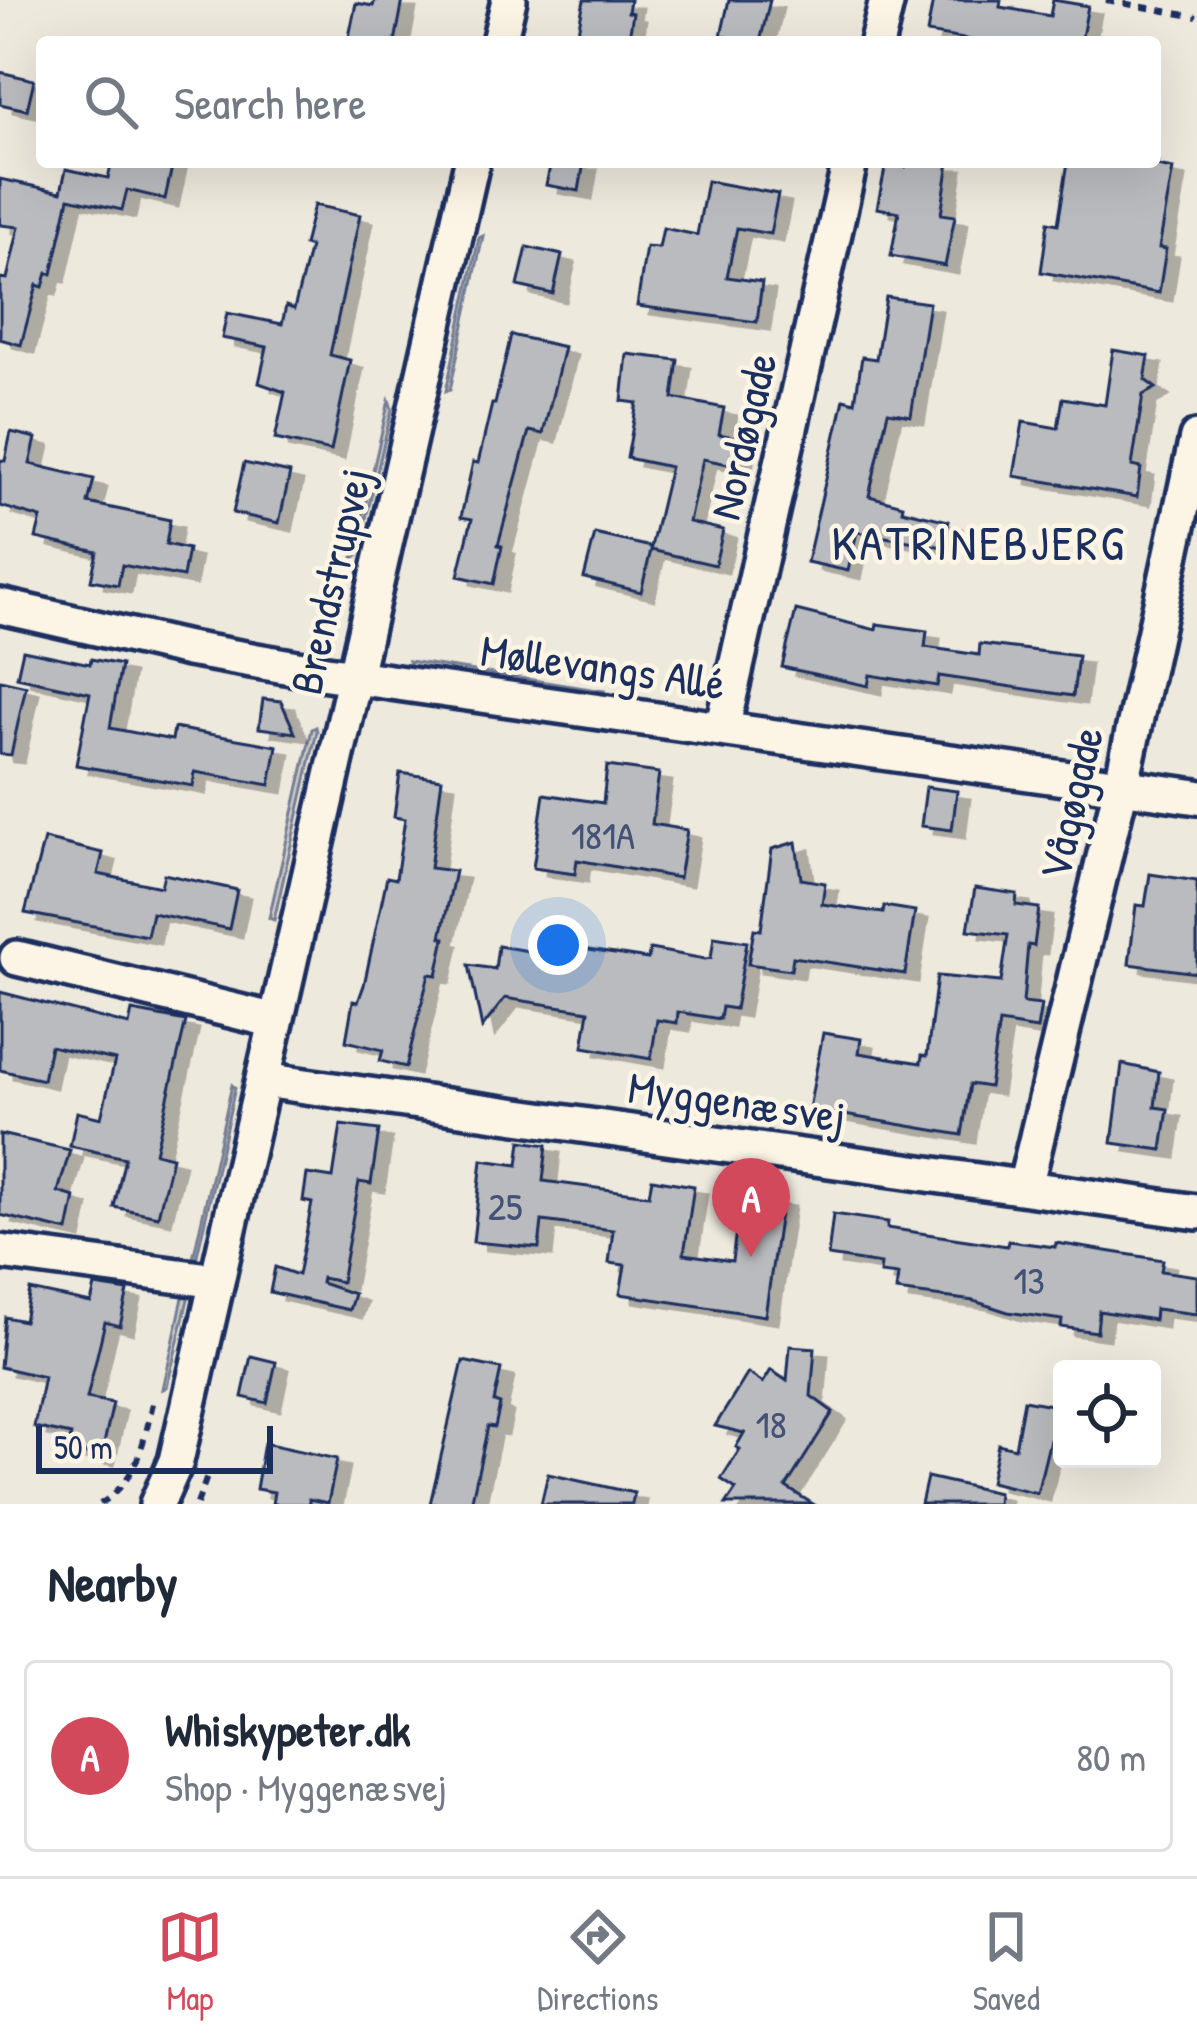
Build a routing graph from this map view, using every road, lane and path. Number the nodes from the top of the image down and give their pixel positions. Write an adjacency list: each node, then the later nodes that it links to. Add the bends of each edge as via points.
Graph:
1 (509, 0): 5 (street)
2 (887, 0): 6 (street)
3 (1106, 0): 4 (path)
4 (1197, 16)
5 (501, 36)
6 (878, 36)
7 (471, 168): 11 (street, Brendstrupvej)
8 (849, 168): 12 (street, Nordøgade)
9 (1197, 438): 13 (street, Vågøgade)
10 (0, 606): 11 (street, Møllevangs Allé)
11 (355, 677): 12 (street, Møllevangs Allé); 16 (street, Brendstrupvej)
12 (722, 729): 13 (street, Møllevangs Allé)
13 (1120, 787): 14 (street, Møllevangs Allé); 18 (street, Vågøgade)
14 (1197, 797)
15 (17, 958): 16 (street)
16 (276, 1021): 17 (street, Brendstrupvej)
17 (263, 1080): 18 (street, Myggenæsvej); 21 (street, Brendstrupvej)
18 (1025, 1187): 19 (street, Myggenæsvej)
19 (1197, 1213)
20 (0, 1252): 21 (street)
21 (217, 1282): 22 (street, Brendstrupvej, via 176,1461)
22 (158, 1504)

